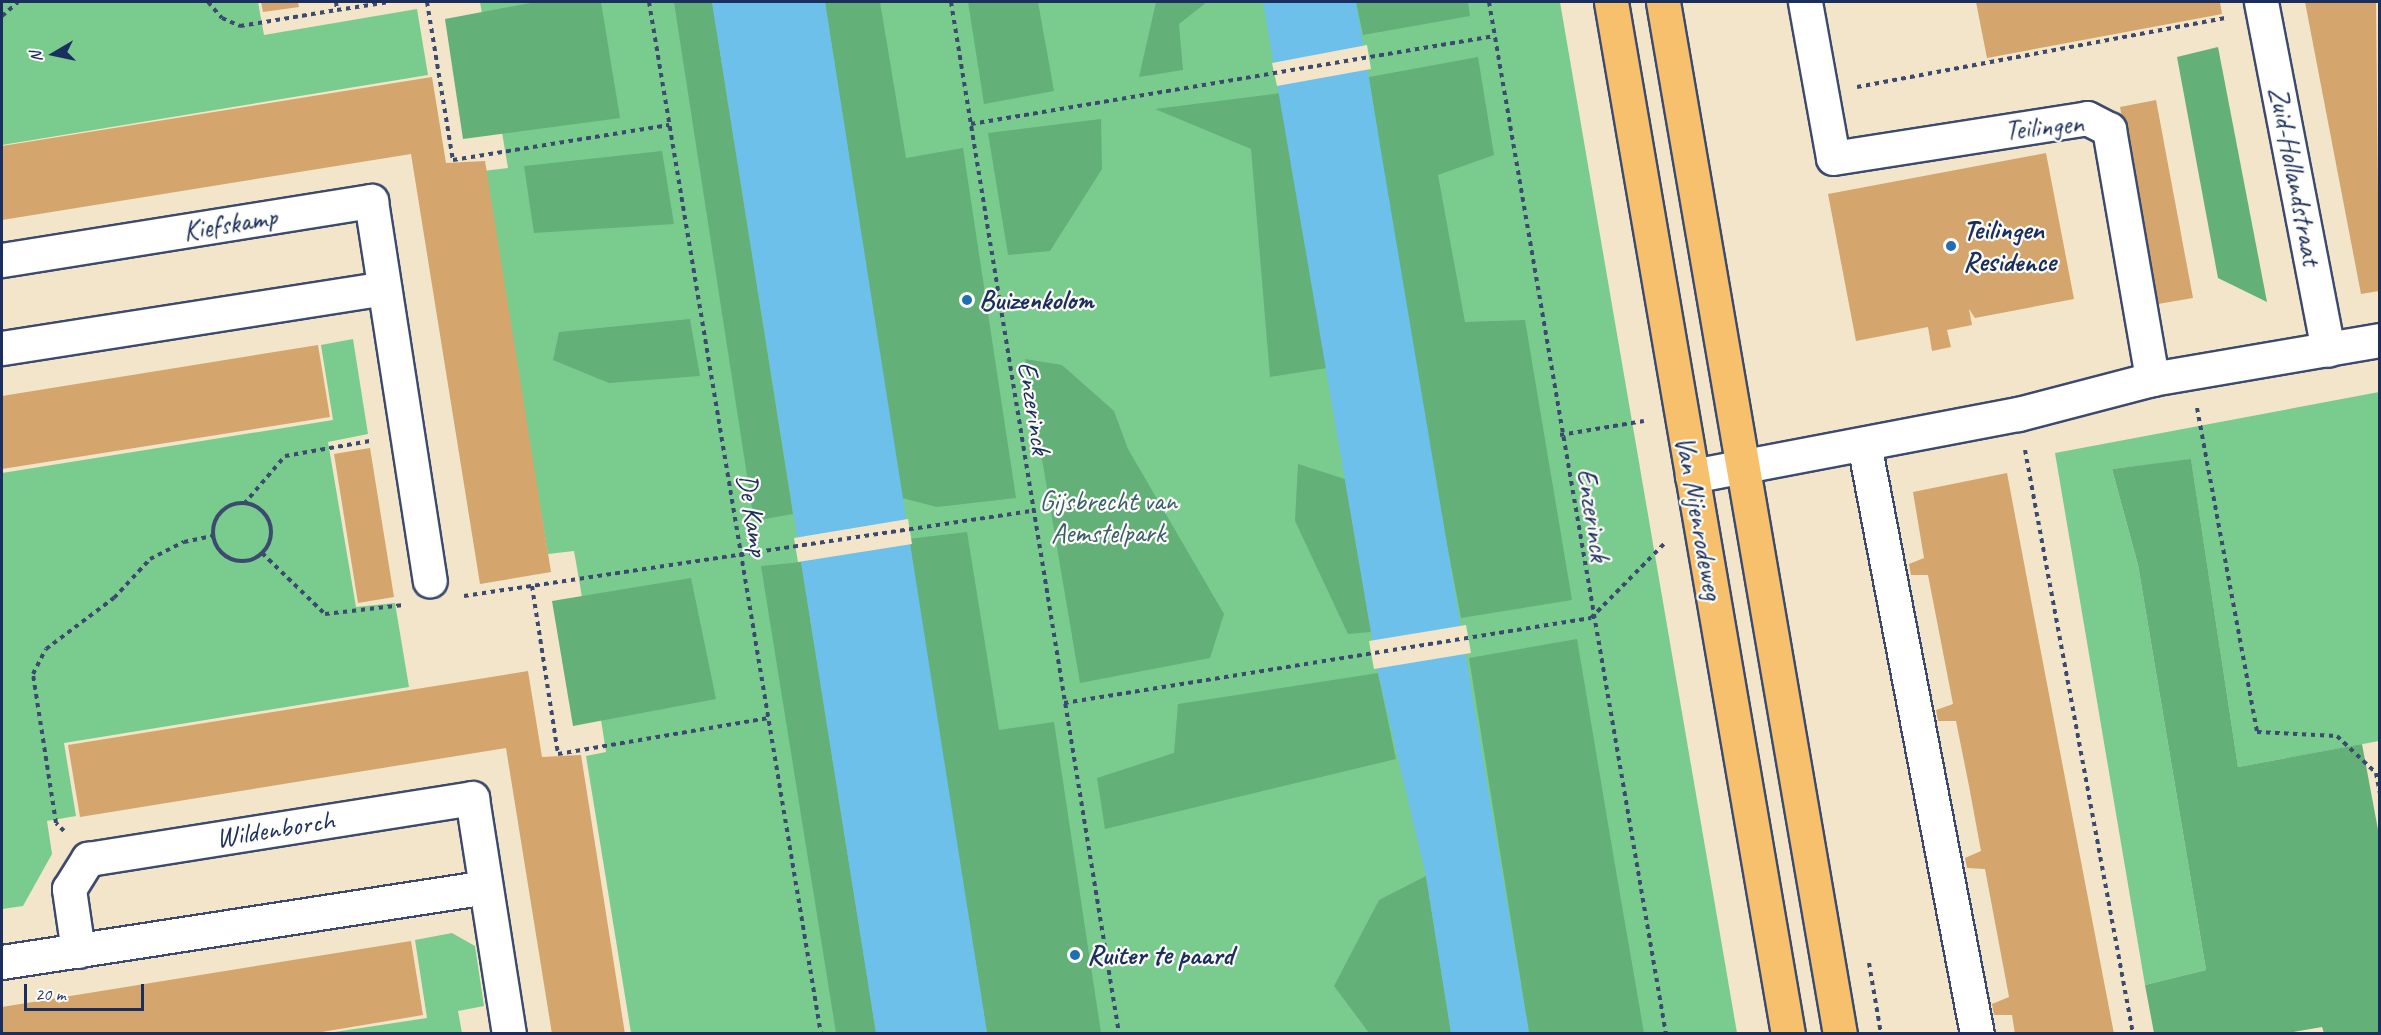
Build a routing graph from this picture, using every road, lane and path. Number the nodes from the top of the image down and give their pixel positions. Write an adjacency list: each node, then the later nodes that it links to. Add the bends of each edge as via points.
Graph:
1 (18, 2): 14 (path)
2 (208, 2): 13 (path, via 222,18 240,26)
3 (336, 2): 13 (path)
4 (389, 2): 13 (path)
5 (427, 2): 18 (path, via 453,160)
6 (649, 2): 18 (path, De Kamp)
7 (951, 2): 17 (path, Enzerinck)
8 (1489, 2): 15 (path, Enzerinck)
9 (1611, 2): 32 (main road, Van Nijenrodeweg)
10 (1663, 2): 31 (main road, Van Nijenrodeweg)
11 (1805, 2): 16 (street)
12 (2262, 6): 16 (path); 23 (street, Zuid-Hollandstraat)
13 (337, 10)
14 (2, 16)
15 (1495, 36): 17 (path); 29 (path, Enzerinck)
16 (1821, 93): 25 (street, Teilingen, via 1833,158 2087,118 2109,129)
17 (971, 124): 34 (path, Enzerinck)
18 (669, 125): 38 (path, De Kamp)
19 (2, 260): 20 (street, Kiefskamp, via 371,201)
20 (383, 288): 22 (street); 28 (street, Kiefskamp)
21 (2379, 340): 23 (street)
22 (2, 348)
23 (2328, 350): 24 (street)
24 (2196, 371): 25 (street); 44 (path, via 2197,424 2257,732 2337,736 2376,773)
25 (2152, 380): 26 (street)
26 (2018, 414): 30 (street); 56 (path)
27 (1644, 421): 29 (path)
28 (406, 434): 33 (path, via 285,456); 40 (street, Kiefskamp)
29 (1560, 435): 41 (path, Enzerinck)
30 (1864, 444): 31 (street); 55 (street)
31 (1741, 467): 32 (street); 54 (main road, Van Nijenrodeweg)
32 (1692, 476): 53 (main road, Van Nijenrodeweg)
33 (244, 504): 35 (path, via 221,512); 37 (path, via 267,518 270,537)
34 (1030, 511): 38 (path); 42 (path, Enzerinck)
35 (213, 536): 37 (path, via 228,558 246,561); 45 (path, via 184,542 150,559 114,598 46,649 33,674 56,823)
36 (1665, 544): 41 (path)
37 (262, 553): 40 (path, via 325,614)
38 (740, 556): 39 (path); 43 (path, De Kamp)
39 (532, 586): 40 (path); 43 (path, via 558,754)
40 (432, 590)
41 (1591, 618): 42 (path); 52 (path, Enzerinck)
42 (1064, 703): 51 (path, Enzerinck)
43 (768, 718): 50 (path, De Kamp)
44 (2379, 794)
45 (88, 859): 46 (street, Wildenborch, via 472,798); 47 (street, via 69,889)
46 (485, 887): 47 (street); 49 (street, Wildenborch)
47 (78, 951): 48 (street)
48 (2, 962)
49 (508, 1034)
50 (821, 1034)
51 (1119, 1034)
52 (1666, 1034)
53 (1788, 1034)
54 (1840, 1034)
55 (1977, 1034)
56 (2133, 1034)

